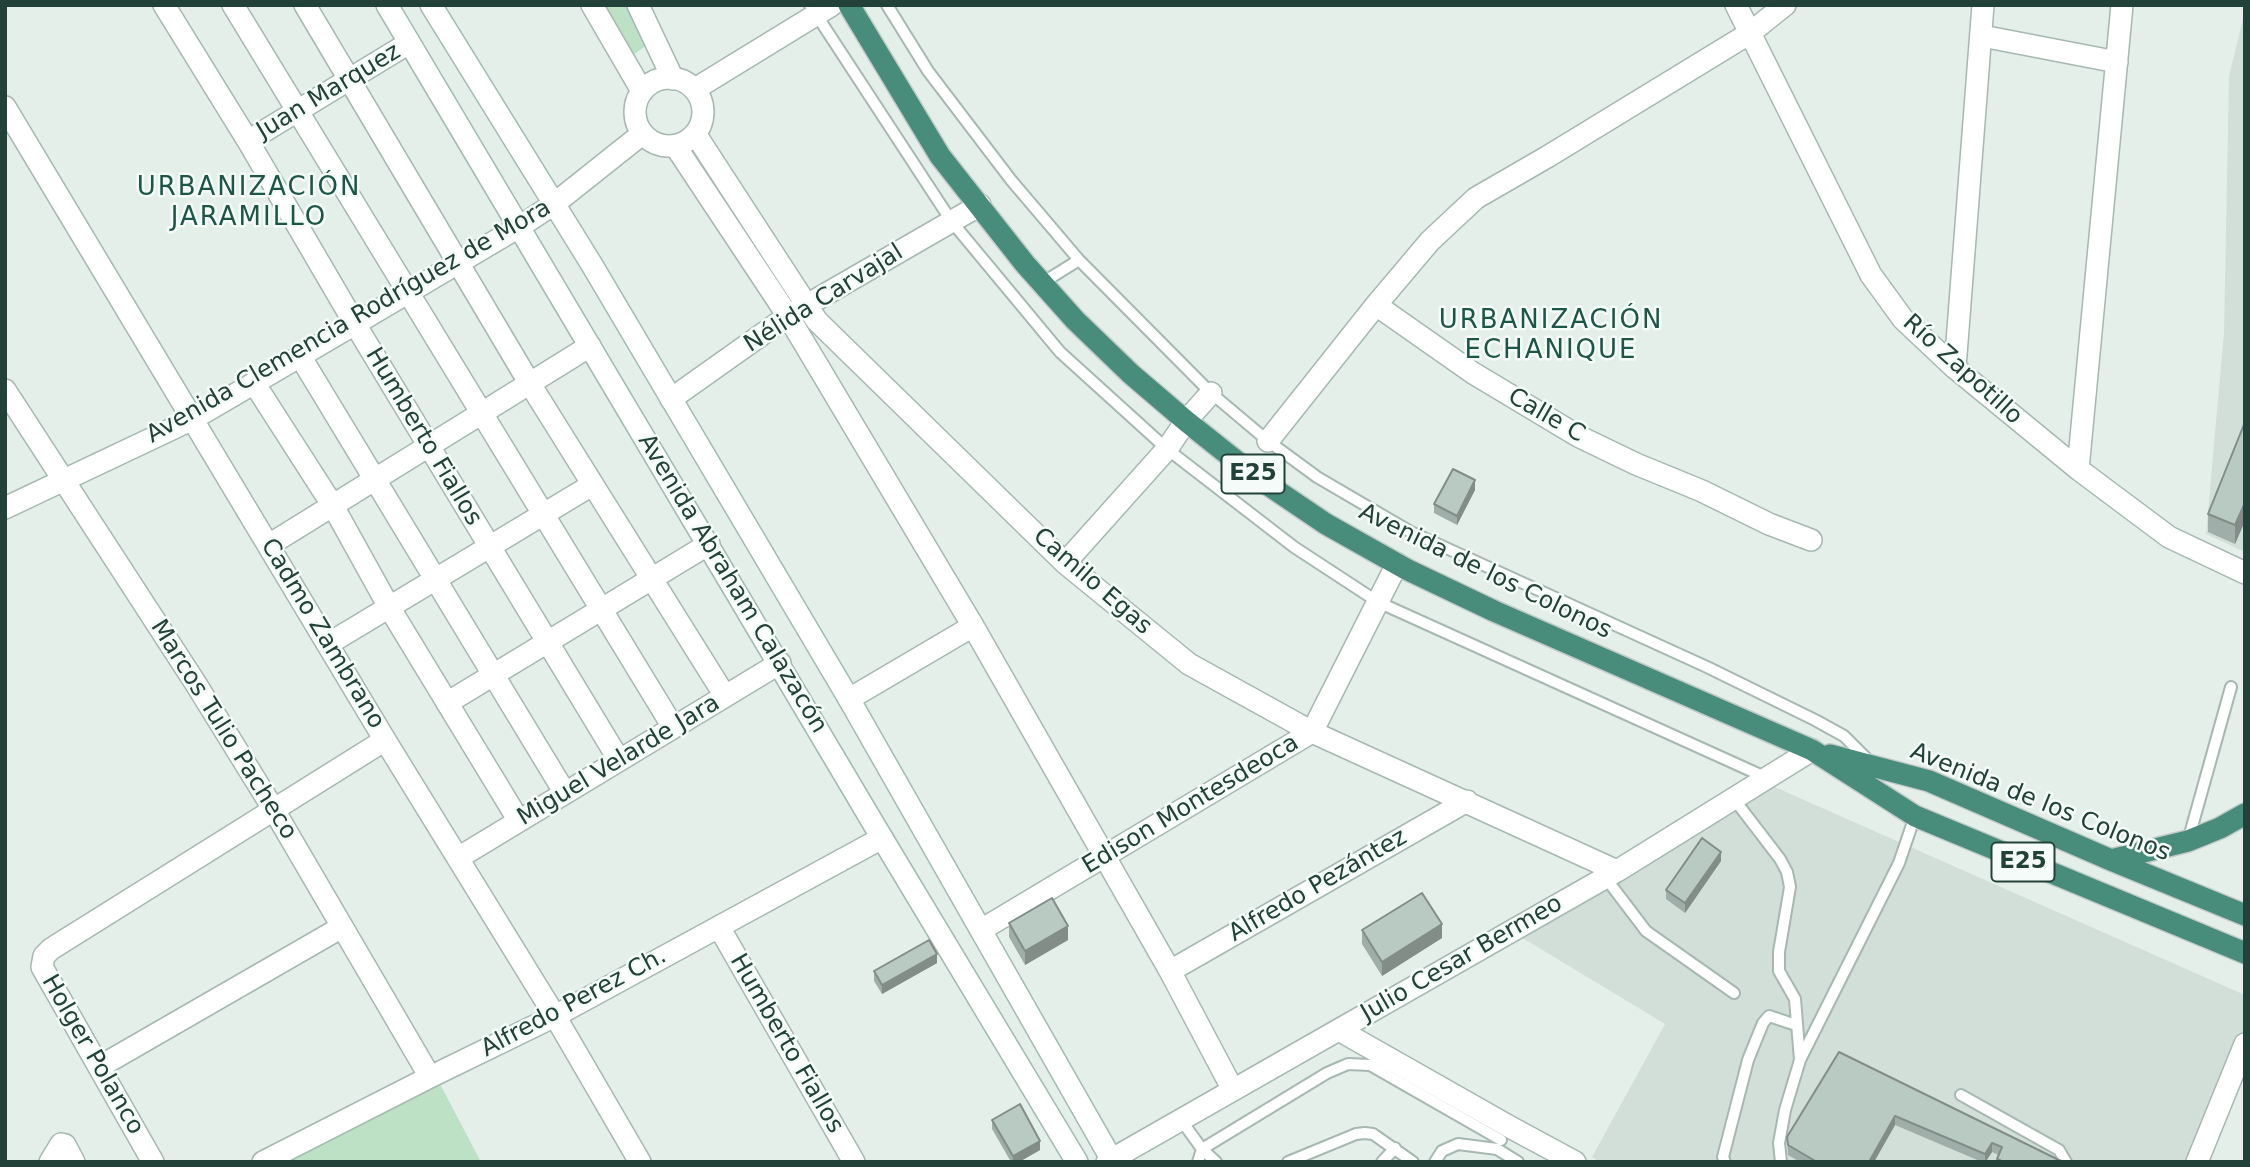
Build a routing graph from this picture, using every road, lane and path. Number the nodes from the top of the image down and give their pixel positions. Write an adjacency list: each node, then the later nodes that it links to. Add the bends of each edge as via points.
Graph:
1 (164, 5): 27 (street, Humberto Fiallos)
2 (233, 5): 24 (street)
3 (304, 5): 19 (street)
4 (387, 5): 17 (street, Avenida Abraham Calazacón)
5 (431, 5): 29 (street, Avenida Abraham Calazacón)
6 (592, 5): 22 (street)
7 (638, 5): 20 (street)
8 (849, 5): 30 (highway, Avenida de los Colonos / E25, via 940,156)
9 (887, 5): 33 (lane, via 928,71)
10 (1735, 5): 15 (street, Río Zapotillo)
11 (1785, 5): 15 (street)
12 (1983, 5): 16 (street)
13 (2122, 5): 18 (street)
14 (819, 9): 21 (street); 31 (lane)
15 (1750, 33): 37 (street, via 1476,198 1430,241); 43 (street, Río Zapotillo, via 1871,275 1903,319)
16 (1982, 36): 18 (street); 43 (street)
17 (410, 43): 19 (street, Juan Marquez); 32 (street, Avenida Abraham Calazacón)
18 (2117, 62): 55 (street)
19 (350, 79): 24 (street, Juan Marquez); 34 (street)
20 (673, 79): 21 (street); 22 (street, via 656,80)
21 (695, 89): 26 (street, via 704,117)
22 (642, 91): 25 (street, via 635,112)
23 (5, 107): 50 (street, Cadmo Zambrano)
24 (296, 111): 27 (street, Juan Marquez); 36 (street)
25 (642, 134): 28 (street, via 657,145); 29 (street, Avenida Clemencia Rodríguez de Mora)
26 (696, 135): 28 (street); 38 (street, Camilo Egas)
27 (248, 141): 40 (street, Humberto Fiallos)
28 (676, 147): 39 (street)
29 (554, 204): 32 (street, Avenida Clemencia Rodríguez de Mora); 48 (street, Avenida Abraham Calazacón)
30 (980, 205): 31 (street, Nélida Carvajal); 35 (highway, Avenida de los Colonos / E25)
31 (951, 222): 38 (street, Nélida Carvajal); 54 (lane, via 1060,352)
32 (519, 227): 34 (street, Avenida Clemencia Rodríguez de Mora); 41 (street, Avenida Abraham Calazacón)
33 (1079, 260): 35 (lane); 47 (lane)
34 (457, 263): 36 (street, Avenida Clemencia Rodríguez de Mora); 45 (street)
35 (1042, 283): 51 (highway, Avenida de los Colonos / E25, via 1131,374)
36 (409, 292): 40 (street, Avenida Clemencia Rodríguez de Mora); 49 (street)
37 (1376, 305): 52 (street); 62 (street, Calle C, via 1473,373 1578,436)
38 (807, 306): 39 (street, Nélida Carvajal); 66 (street, Camilo Egas, via 817,321)
39 (788, 316): 48 (street, Nélida Carvajal); 74 (street)
40 (355, 324): 42 (street, Avenida Clemencia Rodríguez de Mora); 53 (street, Humberto Fiallos)
41 (590, 346): 45 (street); 63 (street, Avenida Abraham Calazacón)
42 (300, 356): 44 (street, Avenida Clemencia Rodríguez de Mora); 57 (street)
43 (1955, 368): 55 (street, Río Zapotillo)
44 (254, 383): 50 (street, Avenida Clemencia Rodríguez de Mora); 59 (street)
45 (530, 384): 49 (street); 58 (street)
46 (5, 390): 56 (street, Marcos Tulio Pacheco)
47 (1211, 393): 51 (street); 52 (lane)
48 (671, 399): 81 (street, Avenida Abraham Calazacón)
49 (483, 413): 53 (street); 61 (street)
50 (193, 419): 56 (street, Avenida Clemencia Rodríguez de Mora); 64 (street, Cadmo Zambrano)
51 (1186, 421): 54 (street); 67 (highway, Avenida de los Colonos / E25, via 1255,476)
52 (1268, 441): 88 (lane, via 1317,477 1412,532 1815,720 1844,736)
53 (429, 446): 57 (street); 65 (street, Humberto Fiallos)
54 (1167, 449): 66 (street); 71 (lane, via 1294,547)
55 (2078, 469): 68 (street, Río Zapotillo, via 2169,537)
56 (62, 480): 60 (street, Avenida Clemencia Rodríguez de Mora); 93 (street, Marcos Tulio Pacheco)
57 (375, 480): 59 (street); 69 (street)
58 (592, 485): 61 (street); 70 (street)
59 (333, 506): 64 (street); 72 (street)
60 (5, 508)
61 (544, 514): 65 (street); 73 (street)
62 (1811, 540)
63 (709, 544): 70 (street); 77 (street, Avenida Abraham Calazacón)
64 (269, 545): 76 (street, Cadmo Zambrano)
65 (490, 547): 69 (street); 75 (street, Humberto Fiallos)
66 (1065, 563): 84 (street, Camilo Egas, via 1189,664)
67 (1396, 564): 71 (street, Edison Montesdeoca); 86 (highway, Avenida de los Colonos / E25)
68 (2245, 573)
69 (436, 579): 72 (street); 78 (street)
70 (652, 579): 73 (street); 80 (street)
71 (1377, 602): 84 (street, Edison Montesdeoca); 89 (lane)
72 (389, 607): 76 (street); 82 (street)
73 (602, 609): 75 (street); 83 (street)
74 (973, 626): 81 (street); 99 (street)
75 (547, 642): 78 (street); 87 (street, Humberto Fiallos)
76 (328, 644): 85 (street, Cadmo Zambrano)
77 (780, 663): 80 (street, Miguel Velarde Jara); 97 (street, Avenida Abraham Calazacón)
78 (493, 675): 82 (street); 90 (street)
79 (2231, 687): 98 (lane)
80 (725, 696): 83 (street, Miguel Velarde Jara)
81 (849, 699): 106 (street, Avenida Abraham Calazacón)
82 (447, 703): 96 (street)
83 (673, 727): 87 (street, Miguel Velarde Jara)
84 (1312, 732): 92 (street, Camilo Egas); 99 (street, Edison Montesdeoca)
85 (385, 740): 93 (street); 100 (street, Cadmo Zambrano)
86 (1812, 750): 88 (highway, Avenida de los Colonos / E25); 89 (street, Julio Cesar Bermeo); 95 (highway, Avenida de los Colonos / E25)
87 (619, 760): 90 (street, Miguel Velarde Jara)
88 (1875, 766): 101 (highway, Avenida de los Colonos / E25, via 1929,780)
89 (1767, 778): 91 (street, Julio Cesar Bermeo)
90 (565, 793): 96 (street, Miguel Velarde Jara)
91 (1734, 799): 102 (street, Julio Cesar Bermeo); 111 (lane, via 1787,872 1790,887 1779,971 1795,999)
92 (1466, 801): 102 (street, Camilo Egas); 108 (street, Alfredo Pezántez)
93 (274, 810): 105 (street, Marcos Tulio Pacheco); 115 (street, Holger Polanco, via 44,956 41,967)
94 (2245, 814): 98 (highway)
95 (1915, 816): 107 (highway, Avenida de los Colonos / E25); 114 (lane, via 1899,863)
96 (519, 821): 100 (street, Miguel Velarde Jara)
97 (882, 838): 104 (street, Alfredo Perez Ch.); 130 (street, Avenida Abraham Calazacón)
98 (2188, 841): 101 (highway)
99 (1105, 856): 106 (street, Edison Montesdeoca); 108 (street)
100 (457, 858): 110 (street, Cadmo Zambrano)
101 (2111, 860): 103 (highway, Avenida de los Colonos / E25)
102 (1611, 874): 109 (lane, via 1646,931); 112 (street, Julio Cesar Bermeo)
103 (2245, 915)
104 (719, 927): 110 (street, Alfredo Perez Ch.); 129 (street, Humberto Fiallos)
105 (342, 928): 115 (street); 116 (street, Marcos Tulio Pacheco)
106 (981, 930): 124 (street, Avenida Abraham Calazacón)
107 (2245, 952)
108 (1170, 971): 117 (street)
109 (1734, 993)
110 (555, 1016): 116 (street, Alfredo Perez Ch.); 128 (street, Cadmo Zambrano)
111 (1796, 1025): 114 (lane); 139 (lane, via 1769,1016 1763,1023 1748,1060)
112 (1339, 1030): 117 (street, Julio Cesar Bermeo); 120 (street)
113 (2245, 1044): 142 (street)
114 (1800, 1060): 140 (lane, via 1779,1143)
115 (99, 1067): 126 (street, Holger Polanco)
116 (430, 1077): 127 (street, Alfredo Perez Ch.)
117 (1233, 1090): 119 (street, Julio Cesar Bermeo)
118 (1961, 1095): 141 (lane, via 2059,1150)
119 (1181, 1120): 122 (lane); 124 (street, Julio Cesar Bermeo)
120 (1503, 1139): 122 (lane, via 1370,1065 1348,1065 1327,1073); 136 (lane, via 1458,1144 1442,1151); 137 (lane); 138 (street)
121 (1395, 1148): 133 (lane, via 1373,1134 1356,1134); 134 (lane); 135 (lane)
122 (1202, 1149): 131 (lane); 132 (lane)
123 (54, 1154): 125 (street, via 65,1145)
124 (1111, 1161)
125 (74, 1162)
126 (153, 1162)
127 (263, 1162)
128 (640, 1162)
129 (854, 1162)
130 (1077, 1162)
131 (1198, 1162)
132 (1216, 1162)
133 (1289, 1162)
134 (1382, 1162)
135 (1413, 1162)
136 (1435, 1162)
137 (1518, 1162)
138 (1575, 1162)
139 (1725, 1162)
140 (1782, 1162)
141 (2066, 1162)
142 (2197, 1162)

